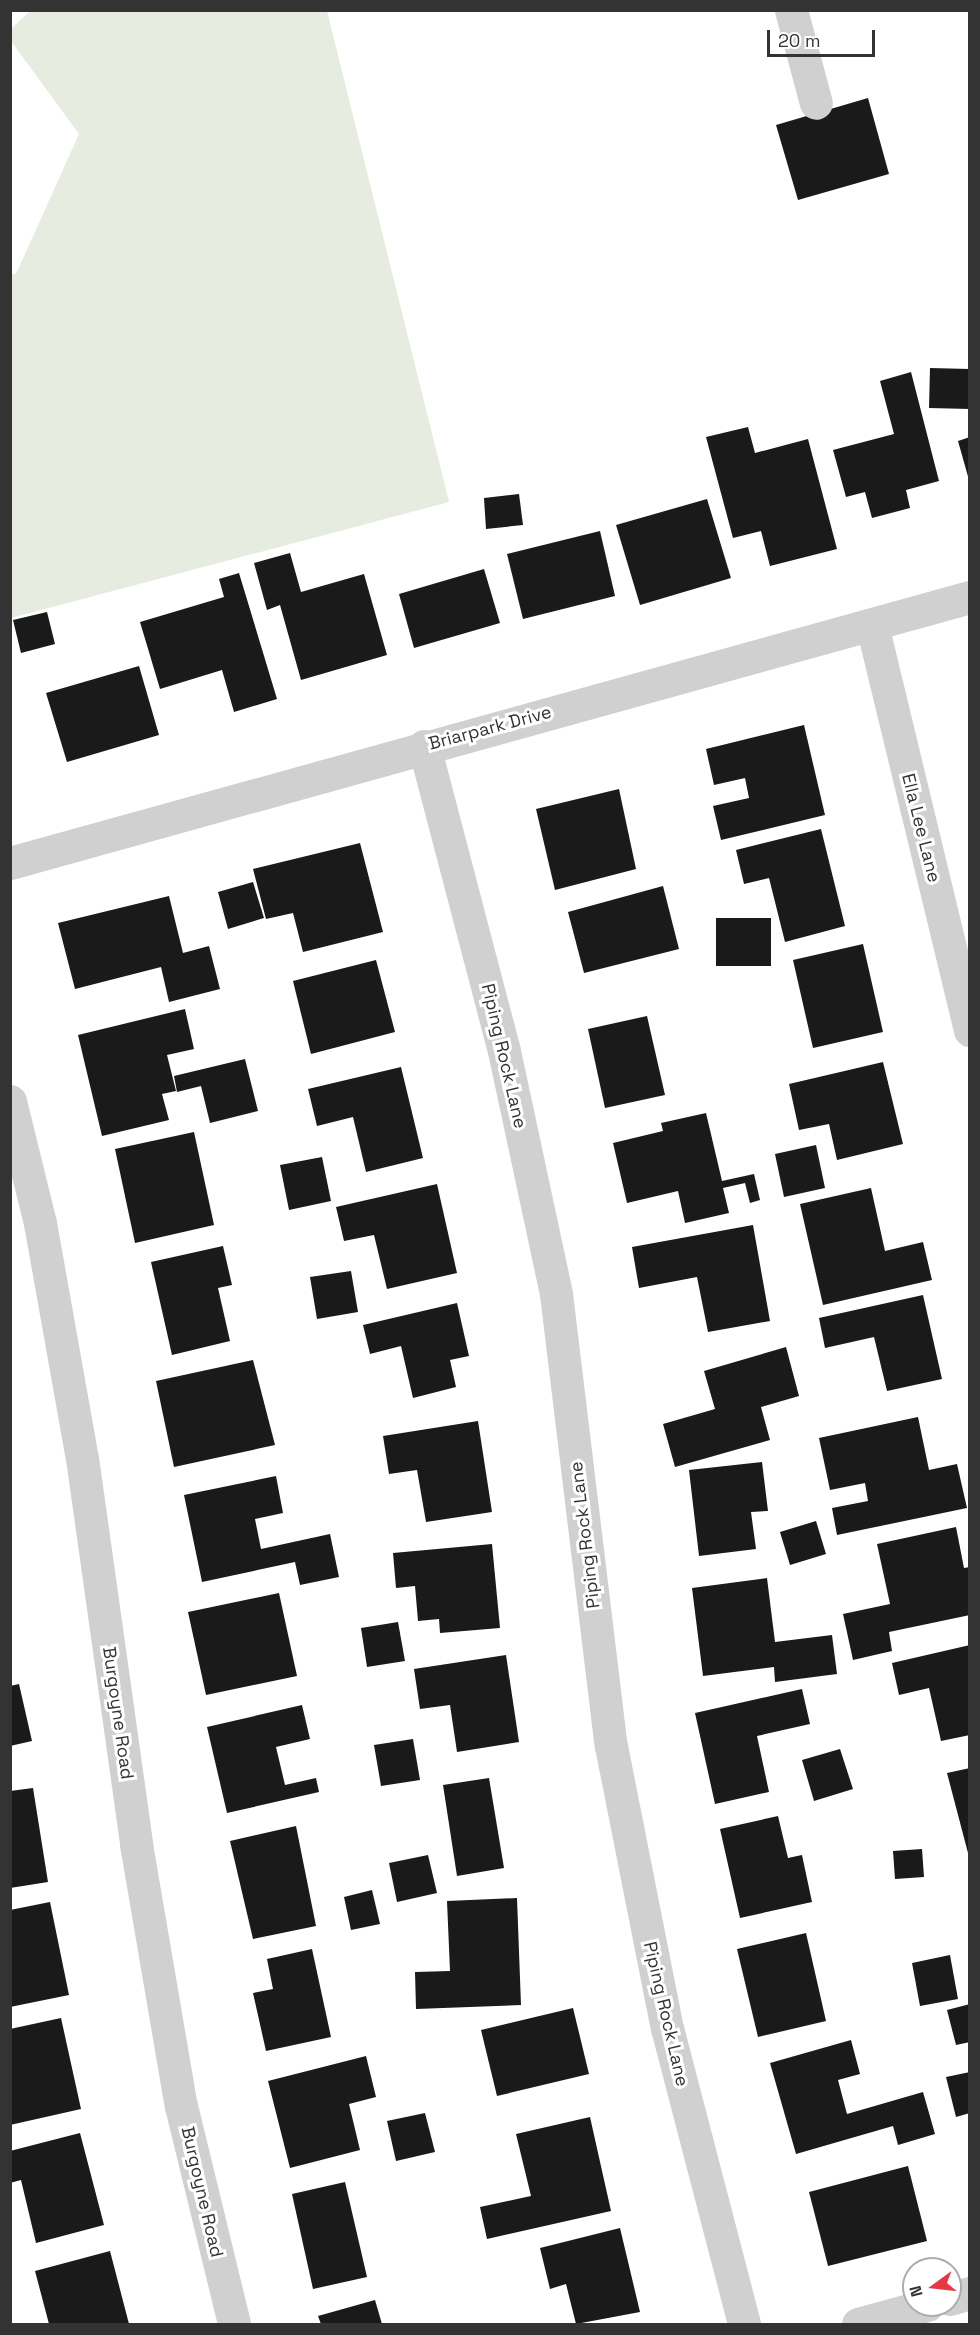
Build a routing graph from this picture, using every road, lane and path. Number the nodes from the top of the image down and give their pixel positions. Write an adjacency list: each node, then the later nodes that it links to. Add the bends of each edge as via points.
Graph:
1 (791, 10): 2 (street)
2 (816, 103)
3 (969, 597): 4 (street, Briarpark Drive)
4 (872, 625): 5 (street, Briarpark Drive); 7 (street, Ella Lee Lane)
5 (424, 746): 6 (street, Briarpark Drive); 11 (street, Piping Rock Lane, via 504,1051 556,1294 611,1746 667,2028)
6 (10, 863)
7 (969, 1030)
8 (10, 1101): 10 (street, Burgoyne Road, via 40,1223 82,1458 136,1844 182,2106)
9 (902, 2312): 12 (street)
10 (234, 2325)
11 (744, 2325)
12 (858, 2325)

